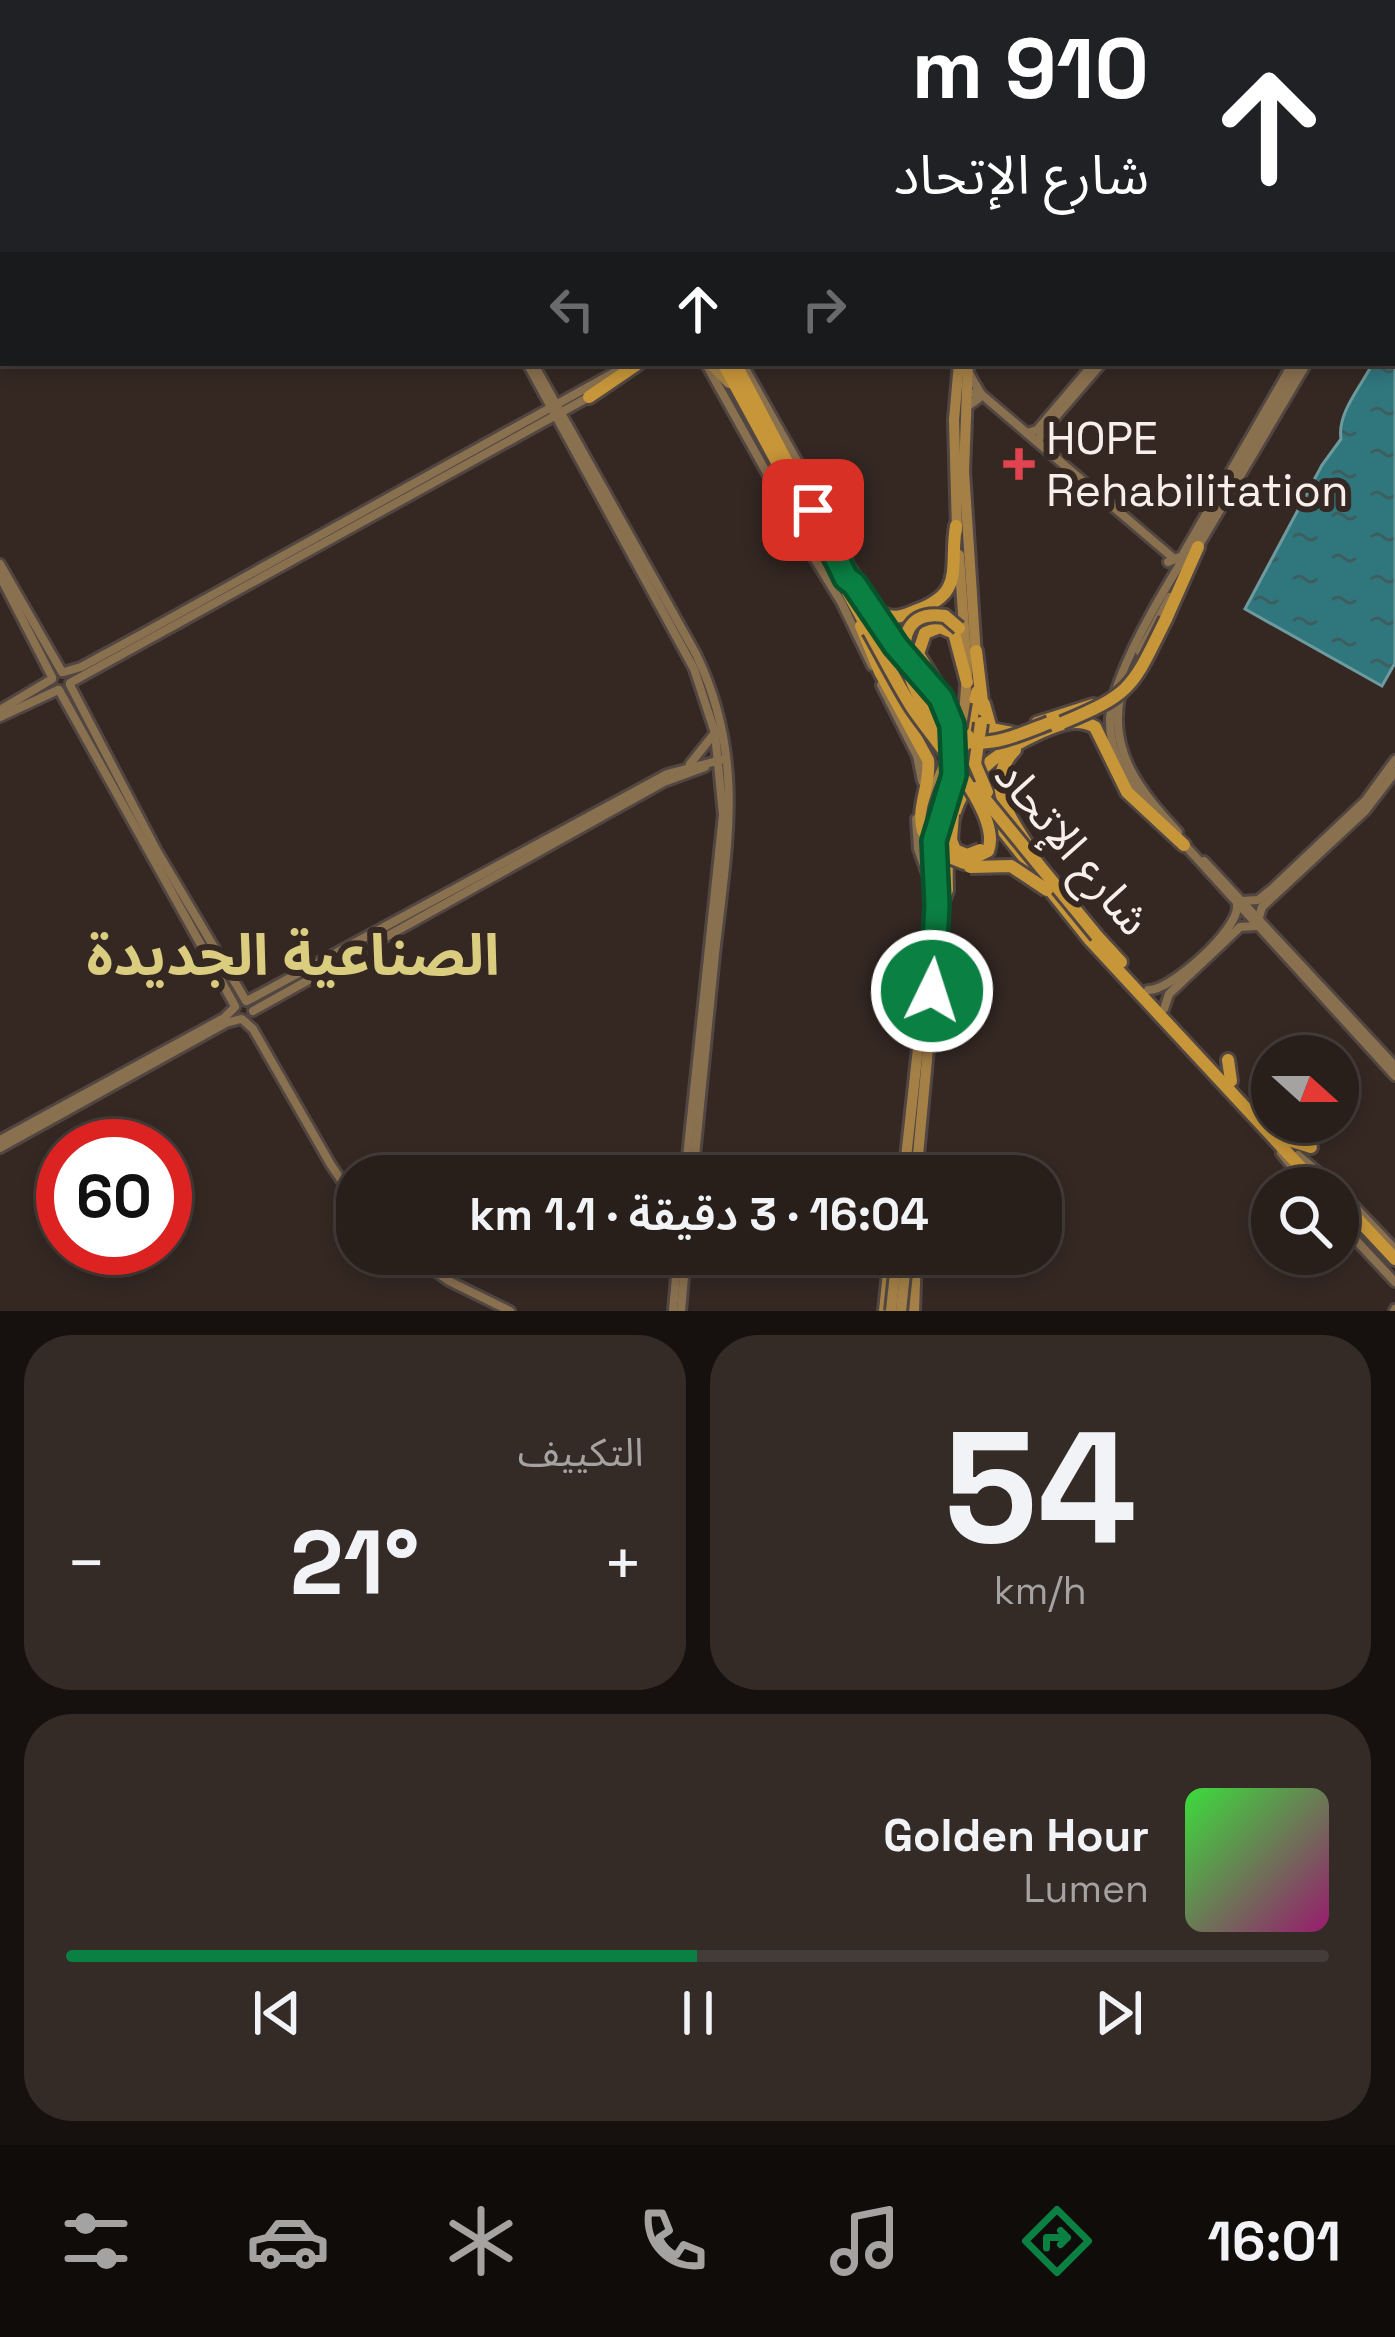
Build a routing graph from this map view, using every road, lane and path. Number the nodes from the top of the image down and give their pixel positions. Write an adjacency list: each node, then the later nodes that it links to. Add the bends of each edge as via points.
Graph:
1 (532, 366): 15 (main road)
2 (630, 366): 19 (main road)
3 (631, 366): 18 (highway)
4 (643, 366): 18 (main road)
5 (716, 366): 17 (main road)
6 (716, 366): 17 (highway, شارع الإتحاد)
7 (716, 366): 37 (main road)
8 (740, 366): 32 (highway, شارع الإتحاد)
9 (963, 366): 16 (main road); 22 (main road); 33 (main road)
10 (1095, 366): 23 (main road)
11 (1095, 366): 26 (main road)
12 (1298, 366): 28 (main road)
13 (1298, 366): 31 (main road)
14 (1298, 366): 36 (main road)
15 (546, 391): 19 (main road); 20 (main road); 21 (main road)
16 (979, 393): 22 (main road); 24 (main road); 38 (main road)
17 (741, 396): 32 (highway, شارع الإتحاد)
18 (589, 397): 19 (main road)
19 (573, 401): 20 (main road); 25 (main road)
20 (556, 410): 21 (main road); 25 (main road)
21 (541, 418): 25 (main road); 27 (main road); 29 (main road)
22 (964, 419): 46 (main road)
23 (1046, 419): 24 (main road); 26 (main road)
24 (1018, 425): 26 (main road)
25 (566, 428): 57 (main road, via 694,669); 62 (main road, via 700,663 718,709)
26 (1036, 435): 38 (main road)
27 (472, 452): 29 (main road); 41 (main road)
28 (1237, 460): 31 (main road); 36 (main road)
29 (451, 470): 44 (main road)
30 (947, 472): 33 (main road)
31 (1238, 472): 36 (main road)
32 (798, 482): 37 (highway, via 793,506); 43 (highway, شارع الإتحاد); 43 (highway, شارع الإتحاد); 43 (main road)
33 (956, 490): 34 (main road); 35 (main road)
34 (948, 508)
35 (956, 526): 43 (highway, via 952,582 927,607 884,615); 46 (main road)
36 (1198, 537): 38 (main road); 42 (main road); 56 (highway, bridge, via 1126,690); 84 (main road, via 1123,685 1118,731 1141,790)
37 (810, 550): 78 (main road, via 919,760 916,834)
38 (1170, 559): 42 (main road)
39 (0, 564): 47 (main road)
40 (0, 576): 48 (main road)
41 (244, 578): 44 (main road); 47 (main road)
42 (1173, 579): 50 (main road)
43 (848, 580): 45 (highway); 60 (highway, شارع الإتحاد, bridge); 72 (highway, via 880,672 926,755)
44 (225, 595): 49 (main road)
45 (896, 646): 53 (highway); 58 (highway, via 941,698)
46 (971, 656): 52 (highway); 52 (main road); 53 (highway, bridge, via 948,617 919,621 904,666)
47 (63, 672): 48 (main road); 49 (main road)
48 (52, 678): 51 (main road); 55 (main road)
49 (70, 684): 51 (main road); 71 (main road)
50 (1118, 684): 54 (highway); 74 (main road, via 1110,723 1118,760)
51 (59, 690): 55 (main road); 69 (main road)
52 (976, 693): 54 (highway, via 989,727 1004,734); 58 (highway, via 957,637 940,627 926,633 918,654 951,705); 59 (highway); 60 (main road, bridge); 64 (main road, via 975,725); 75 (highway, bridge, via 977,774)
53 (924, 695): 59 (highway, bridge, via 945,730); 60 (highway, bridge)
54 (1093, 705): 56 (highway)
55 (0, 714)
56 (1052, 726): 59 (highway, bridge, via 1003,740); 68 (highway, via 982,768); 74 (highway, via 1085,722 1097,729 1127,792); 75 (highway, via 1006,759 999,790)
57 (715, 733): 62 (main road); 63 (main road)
58 (952, 733): 64 (highway)
59 (970, 739): 64 (highway, bridge)
60 (947, 751): 67 (highway, شارع الإتحاد, bridge); 68 (highway, bridge, via 984,830 979,851 955,850); 72 (main road); 80 (highway, bridge, via 932,846 962,868 1011,866); 83 (highway, شارع الإتحاد, bridge)
61 (1395, 760): 70 (main road)
62 (724, 762): 63 (main road); 66 (main road); 93 (main road, via 730,823)
63 (691, 768): 66 (main road); 77 (main road); 79 (main road)
64 (957, 770): 67 (highway, bridge, via 933,831 956,862 979,859 991,844); 82 (main road, via 942,841); 91 (highway, via 934,841)
65 (1395, 772): 70 (main road)
66 (723, 789): 90 (main road)
67 (975, 796): 80 (highway, شارع الإتحاد, bridge)
68 (953, 814): 82 (highway)
69 (133, 819): 71 (main road); 73 (main road)
70 (1344, 826): 81 (main road)
71 (145, 827): 76 (main road)
72 (923, 831): 78 (main road)
73 (147, 844): 76 (main road); 96 (main road)
74 (1184, 845): 84 (main road)
75 (1028, 846): 83 (highway, bridge)
76 (157, 851): 95 (main road)
77 (514, 857): 79 (main road); 85 (main road)
78 (928, 875): 117 (main road, via 930,942)
79 (490, 878): 88 (main road)
80 (1047, 890): 89 (highway, شارع الإتحاد, bridge)
81 (1275, 891): 84 (main road); 86 (main road)
82 (944, 898): 91 (main road)
83 (1066, 900): 89 (highway, شارع الإتحاد, bridge)
84 (1240, 903): 86 (main road); 87 (main road)
85 (411, 914): 88 (main road); 95 (main road)
86 (1258, 922): 87 (main road); 101 (main road); 102 (main road)
87 (1232, 930): 92 (main road); 92 (main road)
88 (391, 932): 98 (main road)
89 (1100, 937): 94 (highway, شارع الإتحاد); 106 (highway, شارع الإتحاد)
90 (708, 949): 93 (main road); 115 (main road)
91 (935, 971): 108 (main road)
92 (1175, 984): 94 (main road); 97 (main road)
93 (712, 988): 116 (main road)
94 (1148, 990): 97 (highway, شارع الإتحاد)
95 (247, 1001): 96 (main road); 98 (main road)
96 (235, 1007): 99 (main road); 107 (main road)
97 (1164, 1009): 103 (highway, شارع الإتحاد)
98 (253, 1011): 99 (main road); 120 (main road)
99 (242, 1020): 110 (main road); 122 (main road)
100 (1228, 1060): 103 (highway)
101 (1395, 1066)
102 (1395, 1076)
103 (1231, 1081): 105 (highway, شارع الإتحاد)
104 (938, 1100): 108 (main road)
105 (1251, 1103)
106 (1251, 1107)
107 (60, 1108): 109 (main road); 114 (main road)
108 (922, 1114): 118 (main road)
109 (50, 1119)
110 (54, 1119)
111 (36, 1128): 114 (main road)
112 (1284, 1143): 119 (highway, شارع الإتحاد)
113 (1284, 1143): 119 (highway)
114 (0, 1144)
115 (691, 1155)
116 (692, 1155)
117 (906, 1155)
118 (918, 1155)
119 (1303, 1157): 121 (highway, شارع الإتحاد)
120 (336, 1165)
121 (1311, 1167)
122 (336, 1172)
123 (1359, 1216): 126 (main road)
124 (1359, 1225): 127 (highway, شارع الإتحاد)
125 (1359, 1238): 127 (main road)
126 (1395, 1249)
127 (1391, 1264): 136 (main road)
128 (437, 1275): 138 (main road)
129 (439, 1275): 139 (main road)
130 (681, 1275): 140 (main road)
131 (683, 1275): 140 (main road)
132 (888, 1275): 137 (main road)
133 (891, 1275): 137 (main road, bridge)
134 (905, 1275): 137 (main road, bridge)
135 (915, 1275): 137 (main road, via 916,1285)
136 (1395, 1282)
137 (894, 1309)
138 (500, 1311)
139 (510, 1311)
140 (679, 1311)

